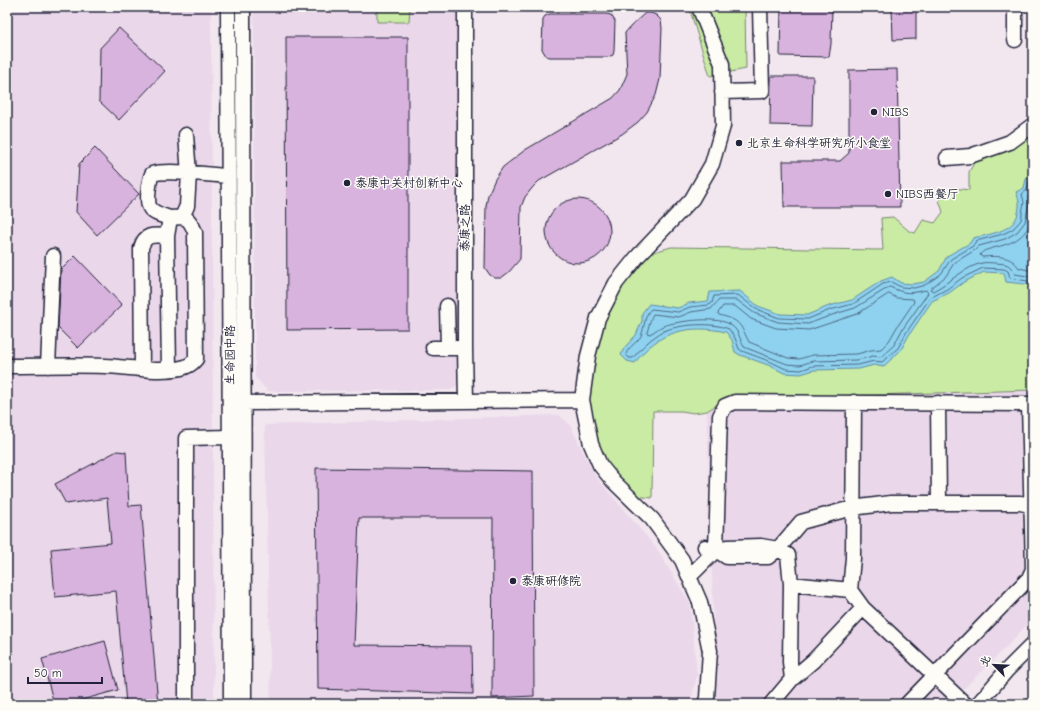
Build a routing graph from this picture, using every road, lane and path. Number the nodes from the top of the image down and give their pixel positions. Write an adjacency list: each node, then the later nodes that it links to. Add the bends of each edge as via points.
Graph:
1 (228, 7): 13 (street, 生命园中路)
2 (243, 7): 29 (street, 生命园中路)
3 (465, 7): 20 (street, 泰康之路)
4 (699, 7): 8 (street, via 722,64)
5 (760, 7): 8 (street, via 762,91)
6 (1016, 7): 7 (street)
7 (1015, 40)
8 (722, 92): 25 (street, via 723,126 712,164 692,199 616,283 598,318 588,356)
9 (1033, 124): 11 (street, via 1010,142 970,156)
10 (186, 135): 12 (street)
11 (947, 158)
12 (189, 174): 13 (street); 14 (street, via 187,206); 14 (street, via 157,172 152,174 149,180 151,210)
13 (228, 176): 30 (street, 生命园中路)
14 (176, 218): 15 (street); 24 (street, via 188,218 195,232 196,359 193,364)
15 (167, 236): 23 (street, via 150,236 142,242); 24 (street)
16 (52, 256): 22 (street)
17 (448, 306): 19 (street)
18 (433, 348): 19 (street)
19 (448, 348): 20 (street)
20 (465, 348): 26 (street, 泰康之路)
21 (7, 366): 22 (street)
22 (48, 366): 23 (street)
23 (142, 369): 24 (street)
24 (169, 369)
25 (582, 400): 26 (street); 36 (street, via 591,444 600,465 612,481 652,519 682,560)
26 (466, 401): 29 (street)
27 (854, 402): 28 (street); 33 (street); 34 (street, via 734,402 725,406 720,416)
28 (938, 402): 31 (street); 32 (street, via 1029,404)
29 (243, 403): 45 (street, 生命园中路)
30 (230, 437): 43 (street, via 186,438); 44 (street, 生命园中路)
31 (939, 504): 32 (street); 33 (street, via 891,503)
32 (1031, 505): 41 (street, via 1033,569 1029,578)
33 (852, 508): 35 (street, via 801,522); 38 (street, via 853,558)
34 (710, 549): 35 (street, via 727,557 768,557); 36 (street)
35 (778, 549): 37 (street, via 788,556)
36 (689, 577): 46 (street, via 700,602 710,651)
37 (791, 584): 38 (street); 42 (street)
38 (850, 590): 39 (street)
39 (863, 608): 41 (street); 42 (street, via 813,661)
40 (1033, 644): 50 (street)
41 (936, 676): 48 (street); 49 (street)
42 (792, 679): 47 (street)
43 (186, 704)
44 (231, 704)
45 (244, 704)
46 (705, 704)
47 (770, 704)
48 (907, 704)
49 (965, 704)
50 (978, 704)

